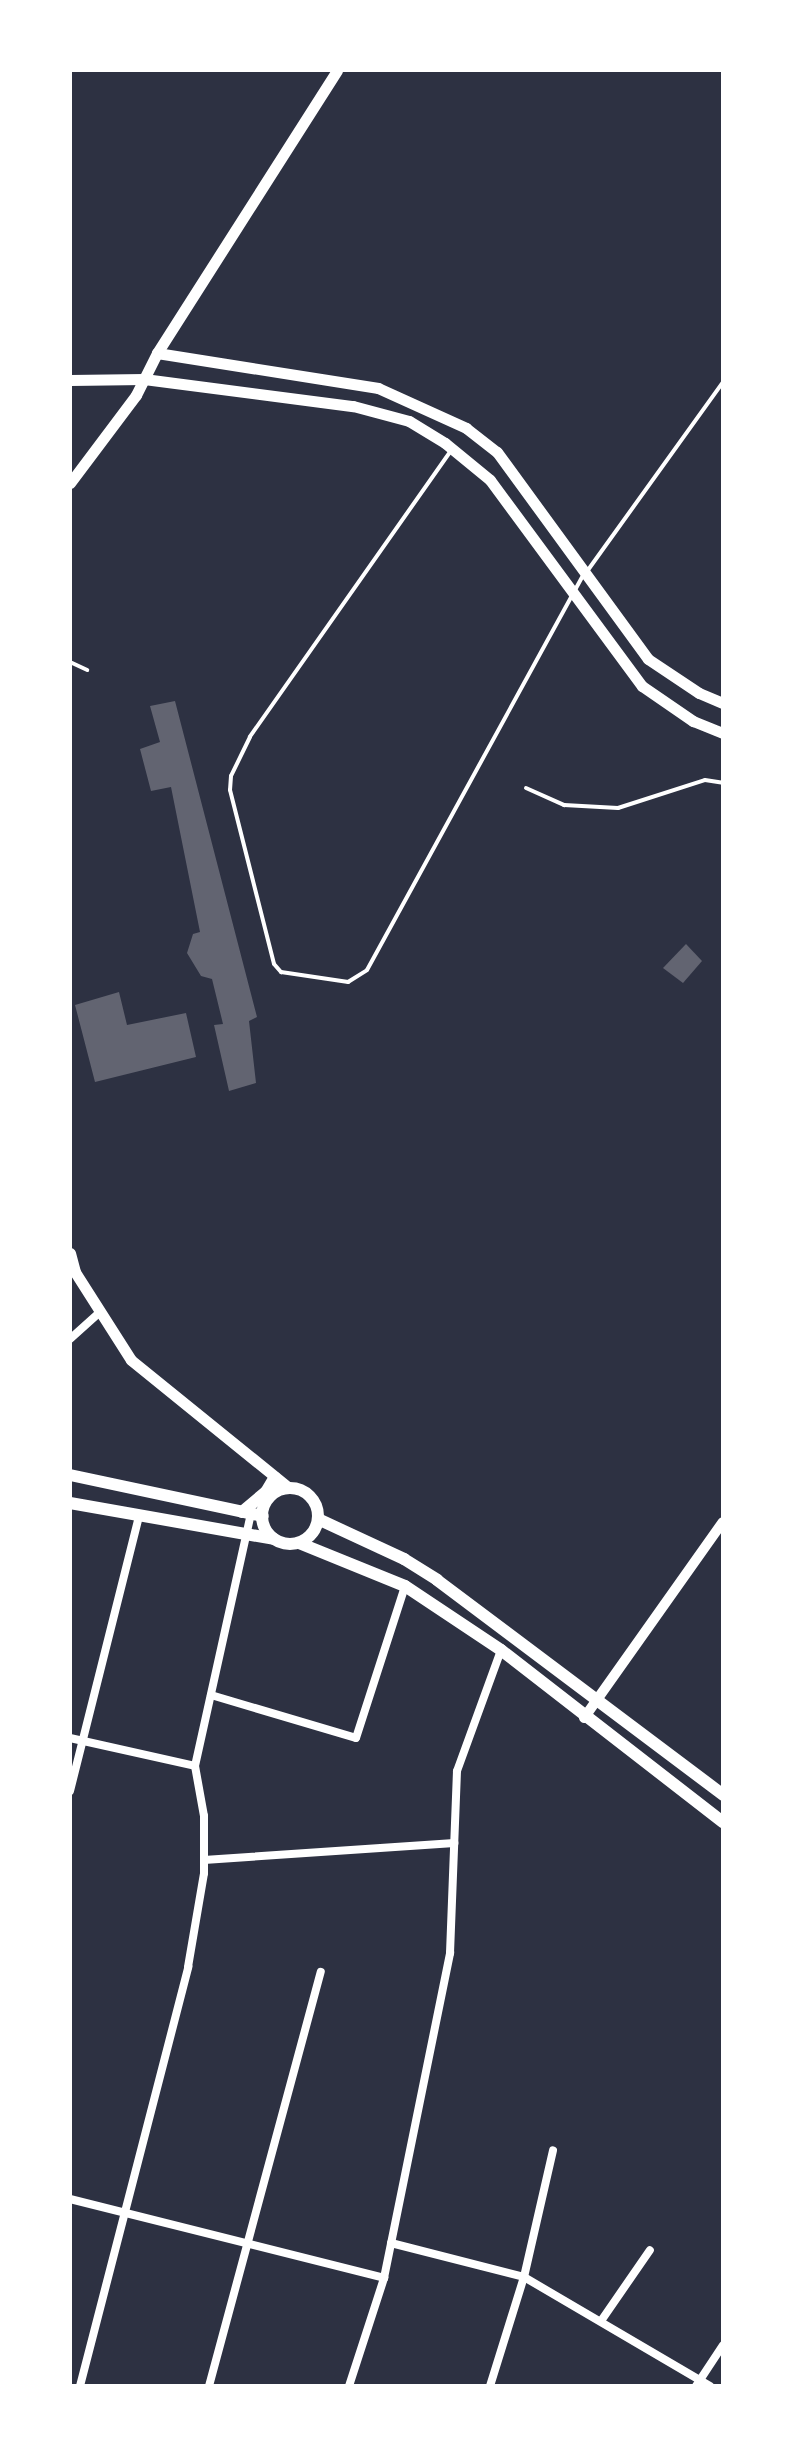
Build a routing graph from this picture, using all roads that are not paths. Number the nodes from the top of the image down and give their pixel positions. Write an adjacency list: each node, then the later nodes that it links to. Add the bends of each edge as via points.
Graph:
1 (337, 70): 2 (main road)
2 (157, 353): 3 (main road); 6 (main road, via 378,388)
3 (144, 379): 4 (main road); 7 (main road, via 353,406 409,421); 8 (main road)
4 (70, 380)
5 (723, 382): 9 (lane)
6 (466, 428): 7 (lane); 9 (main road, via 497,452)
7 (452, 449): 10 (main road, via 490,480); 10 (lane, via 250,736 231,776 281,972 348,982 367,970)
8 (70, 483)
9 (587, 571): 10 (lane); 13 (main road, via 648,658 699,694)
10 (572, 590): 14 (main road, via 642,686 692,721)
11 (70, 662): 12 (lane)
12 (87, 670)
13 (723, 702)
14 (723, 733)
15 (723, 783): 16 (lane, via 705,780 618,808 564,805)
16 (526, 788)
17 (70, 1253): 18 (main road)
18 (100, 1312): 19 (street); 21 (main road, via 131,1360)
19 (70, 1339)
20 (70, 1475): 24 (main road)
21 (275, 1477): 22 (main road); 24 (main road)
22 (289, 1488): 24 (main road); 26 (main road, via 312,1498)
23 (70, 1504): 25 (main road)
24 (252, 1514): 28 (street); 29 (main road)
25 (139, 1517): 28 (main road); 37 (street)
26 (318, 1519): 30 (main road); 34 (main road, via 412,1564)
27 (721, 1530): 34 (street)
28 (247, 1536): 29 (main road); 33 (street)
29 (274, 1539): 30 (main road)
30 (299, 1542): 31 (main road)
31 (405, 1586): 32 (main road); 33 (street, via 356,1738)
32 (501, 1650): 35 (main road); 42 (street, via 456,1771)
33 (211, 1694): 38 (street)
34 (598, 1700): 35 (street); 40 (main road)
35 (584, 1718): 41 (main road)
36 (70, 1738): 37 (street)
37 (81, 1740): 38 (street); 39 (street)
38 (195, 1766): 43 (street)
39 (70, 1791)
40 (723, 1795)
41 (723, 1822)
42 (454, 1843): 43 (street); 49 (street, via 450,1953)
43 (204, 1860): 47 (street, via 168,2055)
44 (321, 1972): 48 (street)
45 (553, 2150): 51 (street)
46 (70, 2199): 47 (street)
47 (123, 2213): 48 (street); 56 (street)
48 (248, 2244): 52 (street); 57 (street)
49 (390, 2244): 51 (street); 52 (street)
50 (650, 2250): 53 (street)
51 (524, 2277): 53 (street); 59 (street)
52 (384, 2278): 58 (street)
53 (601, 2321): 55 (street)
54 (723, 2345): 55 (street)
55 (698, 2383): 60 (street)
56 (80, 2386)
57 (209, 2386)
58 (349, 2386)
59 (490, 2386)
60 (710, 2386)

